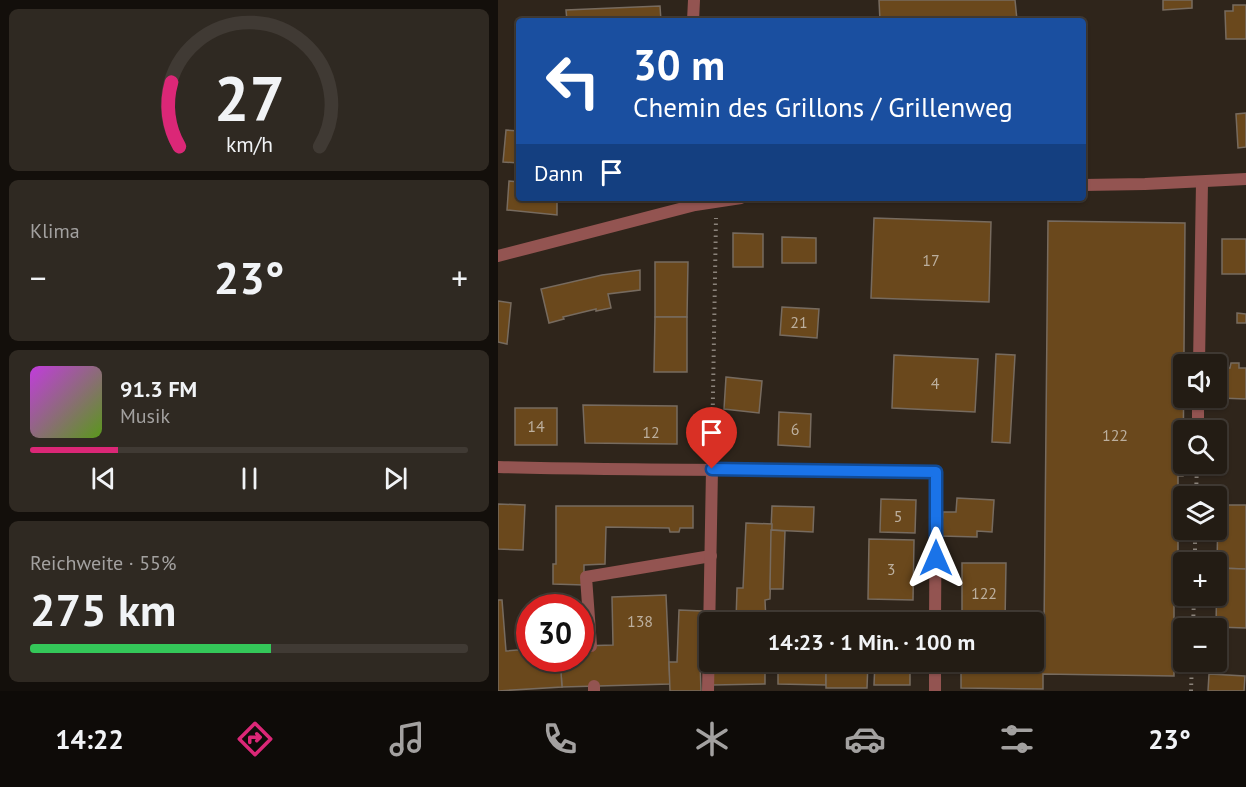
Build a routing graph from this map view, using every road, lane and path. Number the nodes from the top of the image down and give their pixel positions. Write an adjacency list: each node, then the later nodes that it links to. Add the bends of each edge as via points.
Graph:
1 (694, 0): 2 (street)
2 (693, 18)
3 (1246, 179): 4 (street)
4 (1202, 182): 5 (street); 10 (street)
5 (1086, 185)
6 (722, 201): 8 (street)
7 (695, 202): 8 (street); 9 (street)
8 (716, 202): 12 (path)
9 (498, 256)
10 (1199, 354)
11 (498, 467): 12 (street)
12 (712, 469): 13 (street); 15 (street, via 936,472)
13 (711, 556): 14 (street, via 586,577); 18 (street)
14 (587, 594)
15 (935, 612)
16 (935, 672): 19 (street)
17 (1192, 672): 20 (path)
18 (708, 691)
19 (934, 691)
20 (1191, 691)

